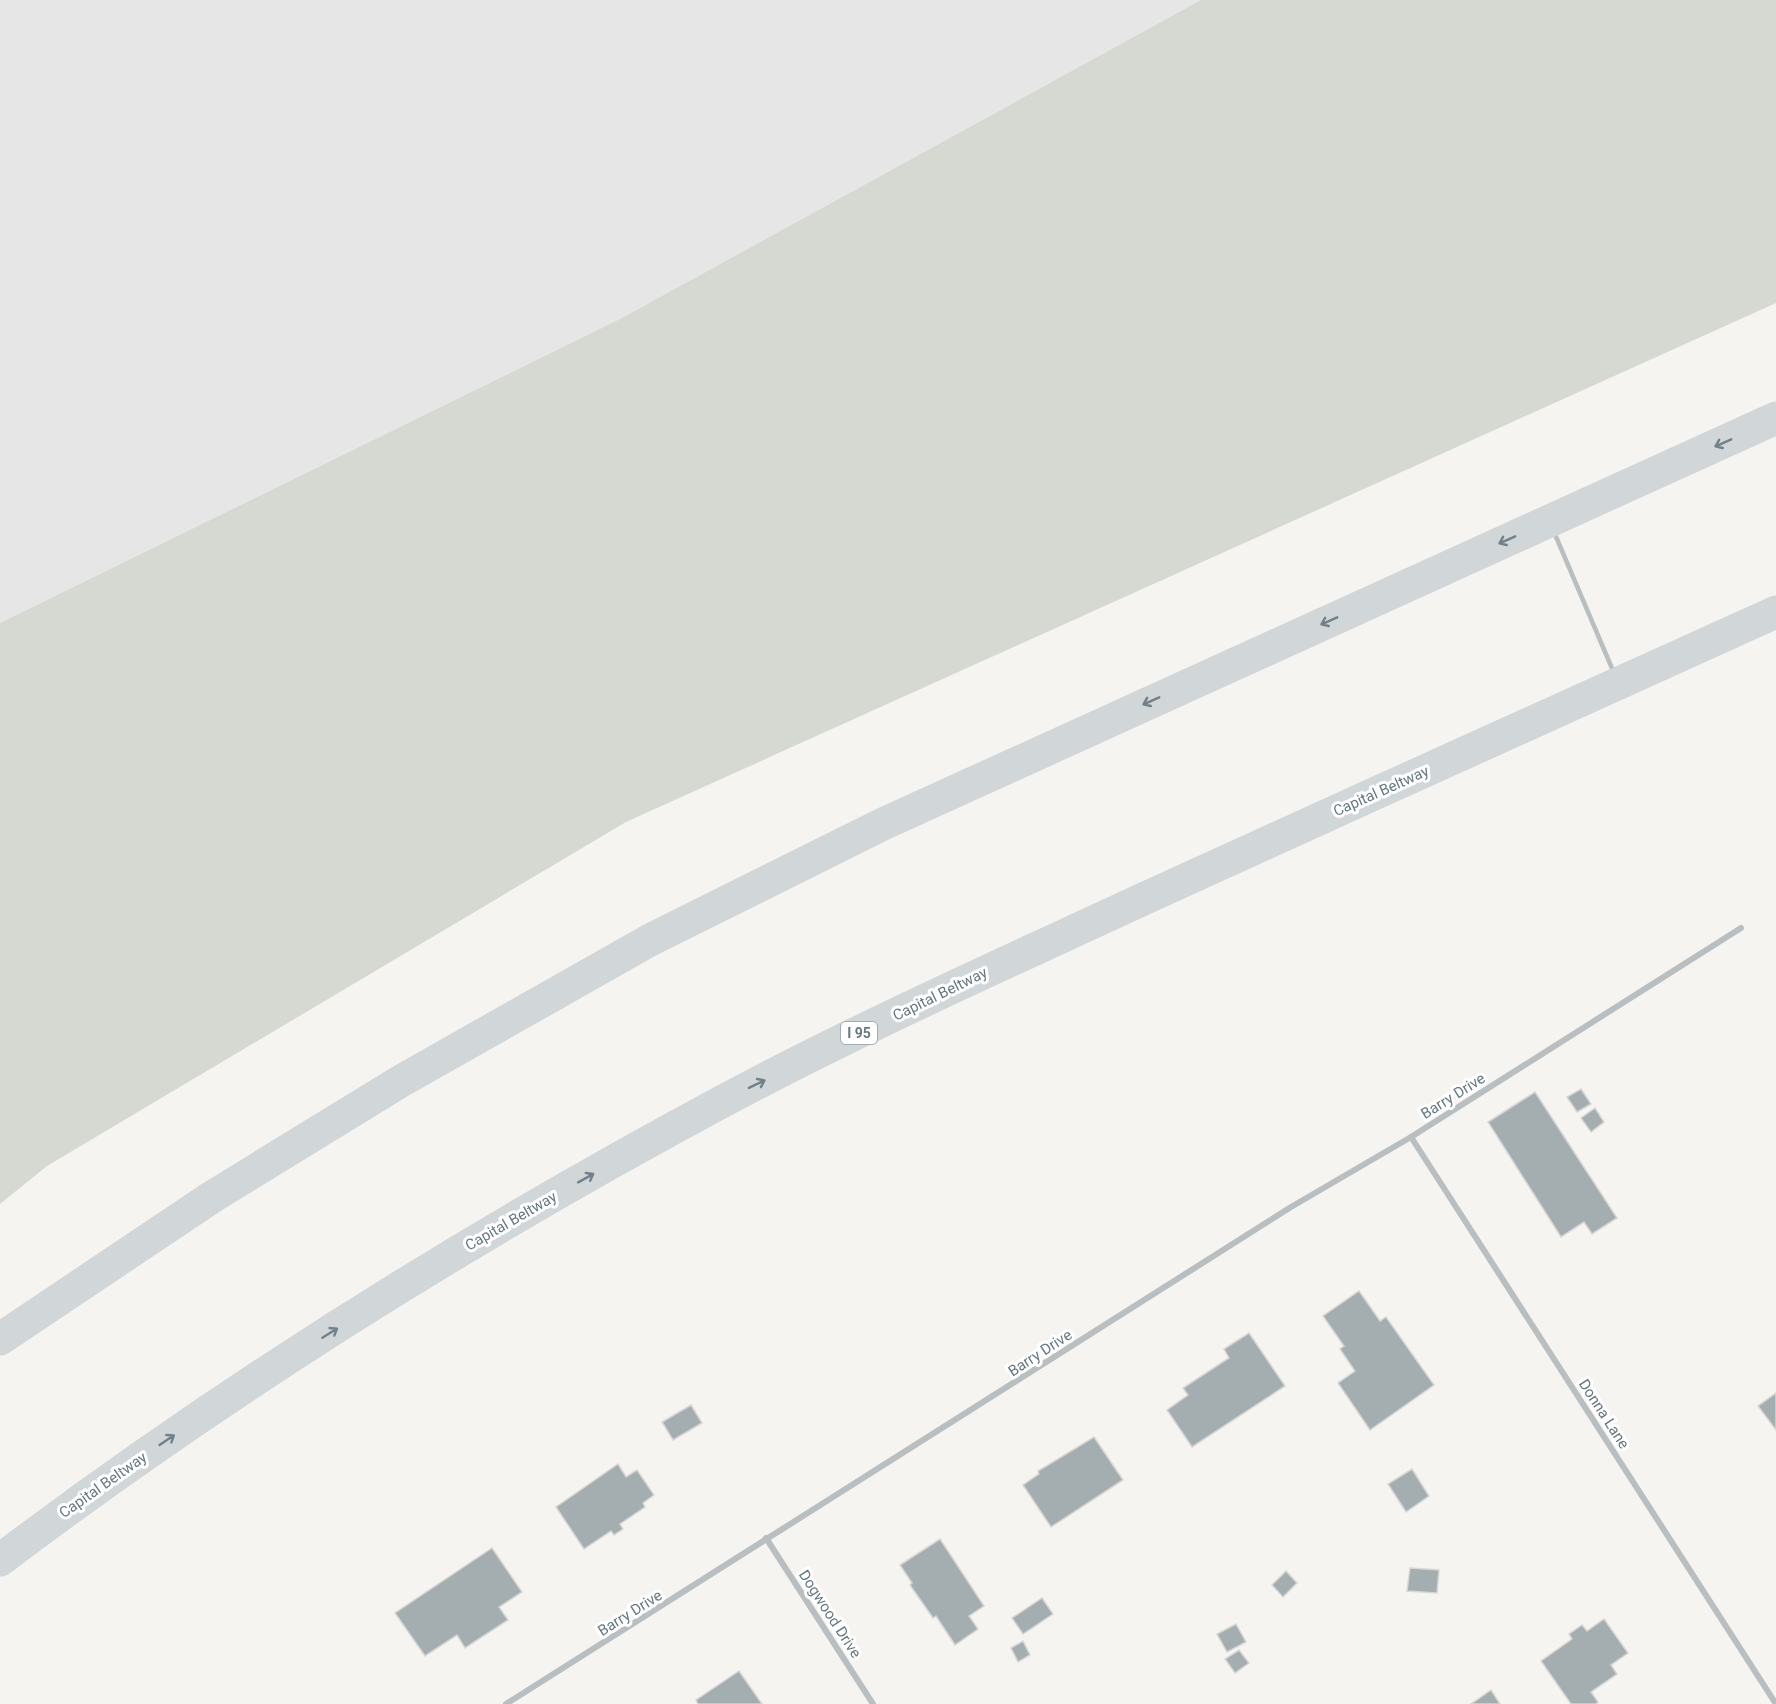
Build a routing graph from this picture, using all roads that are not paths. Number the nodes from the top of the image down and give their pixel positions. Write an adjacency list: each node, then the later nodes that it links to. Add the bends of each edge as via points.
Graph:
1 (1776, 418): 2 (highway, one-way to 2)
2 (1549, 521): 4 (lane); 7 (highway, one-way to 7, via 883,824 650,940 391,1087 212,1197)
3 (1776, 612): 4 (highway, Capital Beltway / I 95)
4 (1618, 683): 9 (highway, Capital Beltway / I 95, one-way to 4, via 104,1482 484,1234 729,1098 953,987)
5 (1741, 928): 6 (street, Barry Drive)
6 (1411, 1137): 8 (street, Barry Drive, via 1291,1207); 12 (street, Donna Lane)
7 (0, 1339)
8 (766, 1538): 10 (street, Barry Drive); 11 (street, Dogwood Drive)
9 (0, 1560)
10 (506, 1704)
11 (873, 1704)
12 (1776, 1704)

